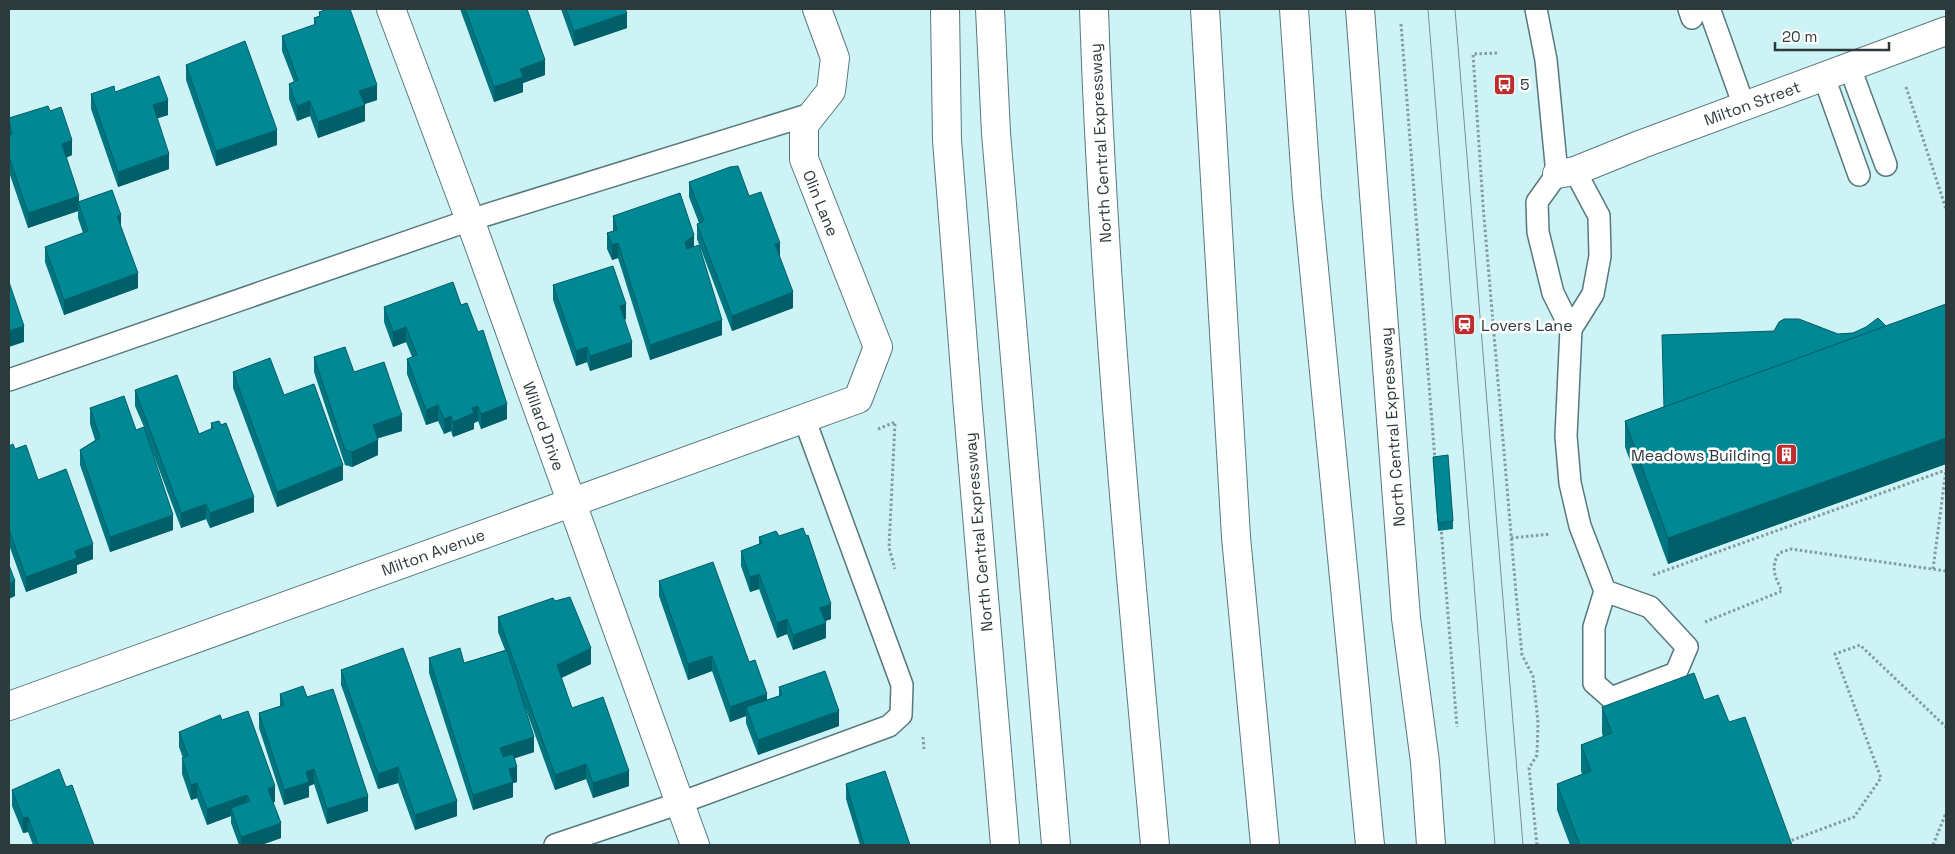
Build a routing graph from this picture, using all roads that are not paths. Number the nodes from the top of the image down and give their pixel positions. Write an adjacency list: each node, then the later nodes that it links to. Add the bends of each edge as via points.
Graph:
1 (391, 9): 19 (main road, Willard Drive)
2 (817, 9): 15 (main road, Olin Lane, via 835,58 831,91)
3 (945, 9): 31 (main road, North Central Expressway, via 948,149)
4 (990, 9): 32 (main road, via 996,133)
5 (1094, 9): 33 (main road, North Central Expressway, via 1111,332)
6 (1205, 9): 34 (main road, via 1236,537)
7 (1294, 9): 35 (main road, via 1308,207)
8 (1360, 9): 28 (main road, North Central Expressway, via 1406,618)
9 (1536, 9): 17 (lane)
10 (1697, 13): 14 (lane)
11 (1946, 31): 12 (main road, Milton Street)
12 (1850, 68): 13 (main road, Milton Street); 16 (lane)
13 (1824, 76): 14 (main road, Milton Street); 18 (lane)
14 (1744, 106): 17 (main road, Milton Street)
15 (814, 113): 19 (lane); 22 (main road, Olin Lane, via 804,125 804,159 878,347)
16 (1886, 165)
17 (1566, 172): 20 (lane, via 1537,202 1538,232 1553,293); 20 (lane, via 1599,216 1600,256 1593,294)
18 (1859, 175)
19 (470, 220): 21 (lane); 24 (main road, Willard Drive)
20 (1571, 329): 25 (lane, via 1566,436 1570,483 1580,526)
21 (9, 380)
22 (858, 398): 23 (main road, Milton Avenue)
23 (804, 418): 24 (main road, Milton Avenue); 27 (lane, via 902,685 901,715 889,726)
24 (572, 502): 26 (main road, Milton Avenue); 27 (main road, Willard Drive)
25 (1605, 591): 25 (lane, via 1594,628 1594,683 1612,698 1676,673 1687,647 1650,607)
26 (9, 706)
27 (680, 803): 29 (lane); 30 (main road, Willard Drive)
28 (1433, 838)
29 (556, 845)
30 (695, 845)
31 (1005, 845)
32 (1056, 845)
33 (1155, 845)
34 (1265, 845)
35 (1370, 845)

